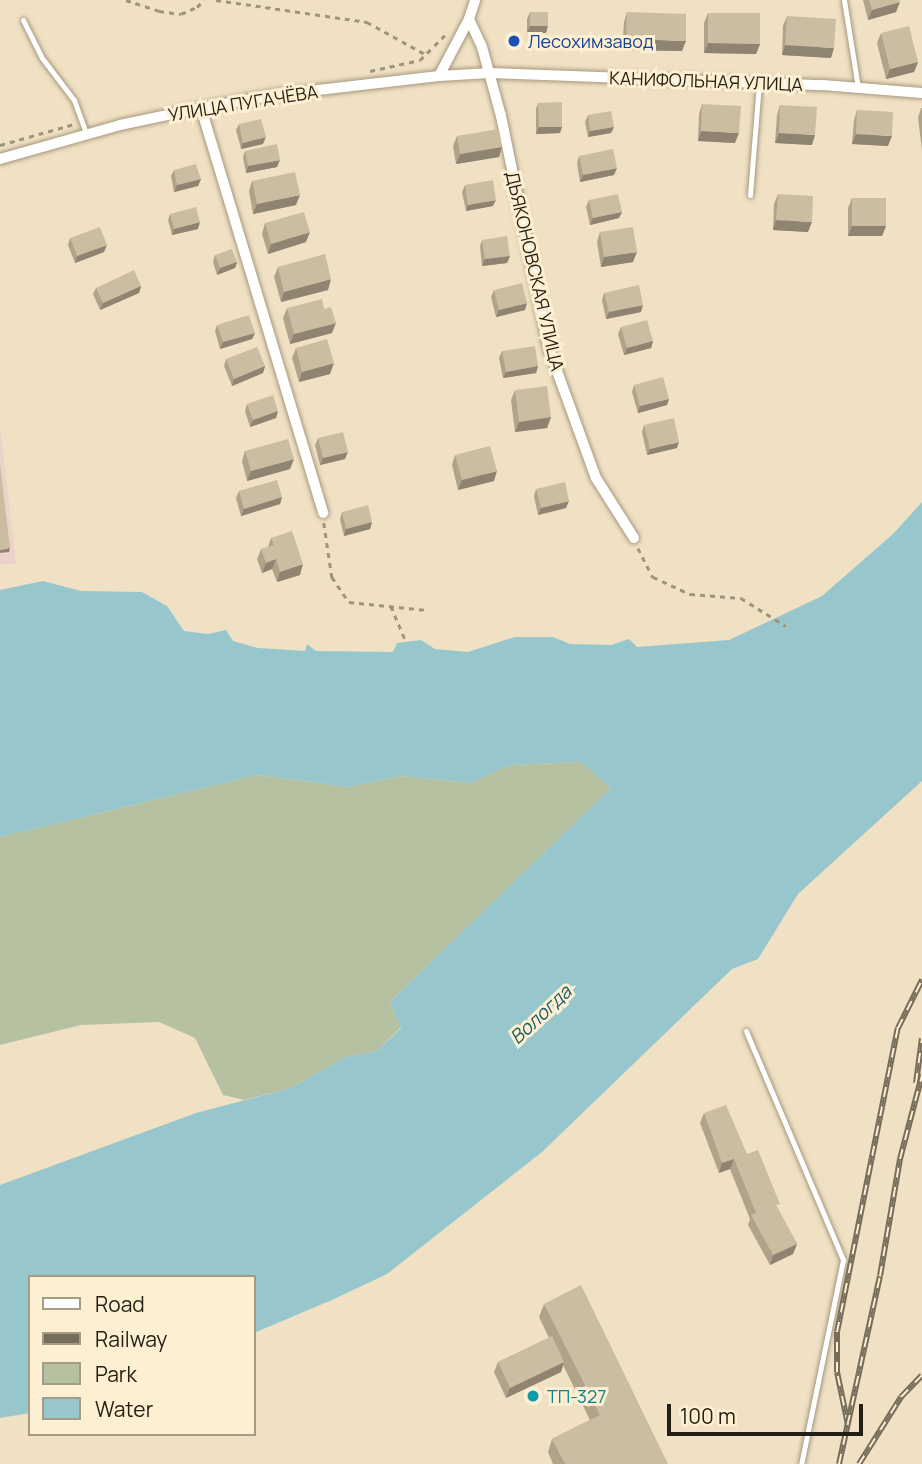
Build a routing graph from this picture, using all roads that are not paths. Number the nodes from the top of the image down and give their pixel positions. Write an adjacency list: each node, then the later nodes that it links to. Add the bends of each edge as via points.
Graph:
1 (475, 0): 3 (street)
2 (844, 0): 8 (lane)
3 (469, 19): 5 (street, ДЬЯКОНОВСКАЯ УЛИЦА); 6 (street)
4 (23, 20): 11 (lane, via 42,58 74,100)
5 (490, 73): 6 (street, УЛИЦА ПУГАЧЁВА); 7 (street, КАНИФОЛЬНАЯ УЛИЦА); 15 (street, ДЬЯКОНОВСКАЯ УЛИЦА, via 549,349 596,478)
6 (439, 76): 10 (street, УЛИЦА ПУГАЧЁВА)
7 (759, 84): 8 (street, КАНИФОЛЬНАЯ УЛИЦА); 13 (lane)
8 (858, 88): 9 (street, КАНИФОЛЬНАЯ УЛИЦА)
9 (922, 93)
10 (201, 108): 11 (street, УЛИЦА ПУГАЧЁВА); 14 (street)
11 (87, 135): 12 (street, УЛИЦА ПУГАЧЁВА)
12 (0, 159)
13 (750, 195)
14 (323, 513)
15 (634, 538)
16 (746, 1031): 17 (lane, via 843,1260)
17 (801, 1464)

